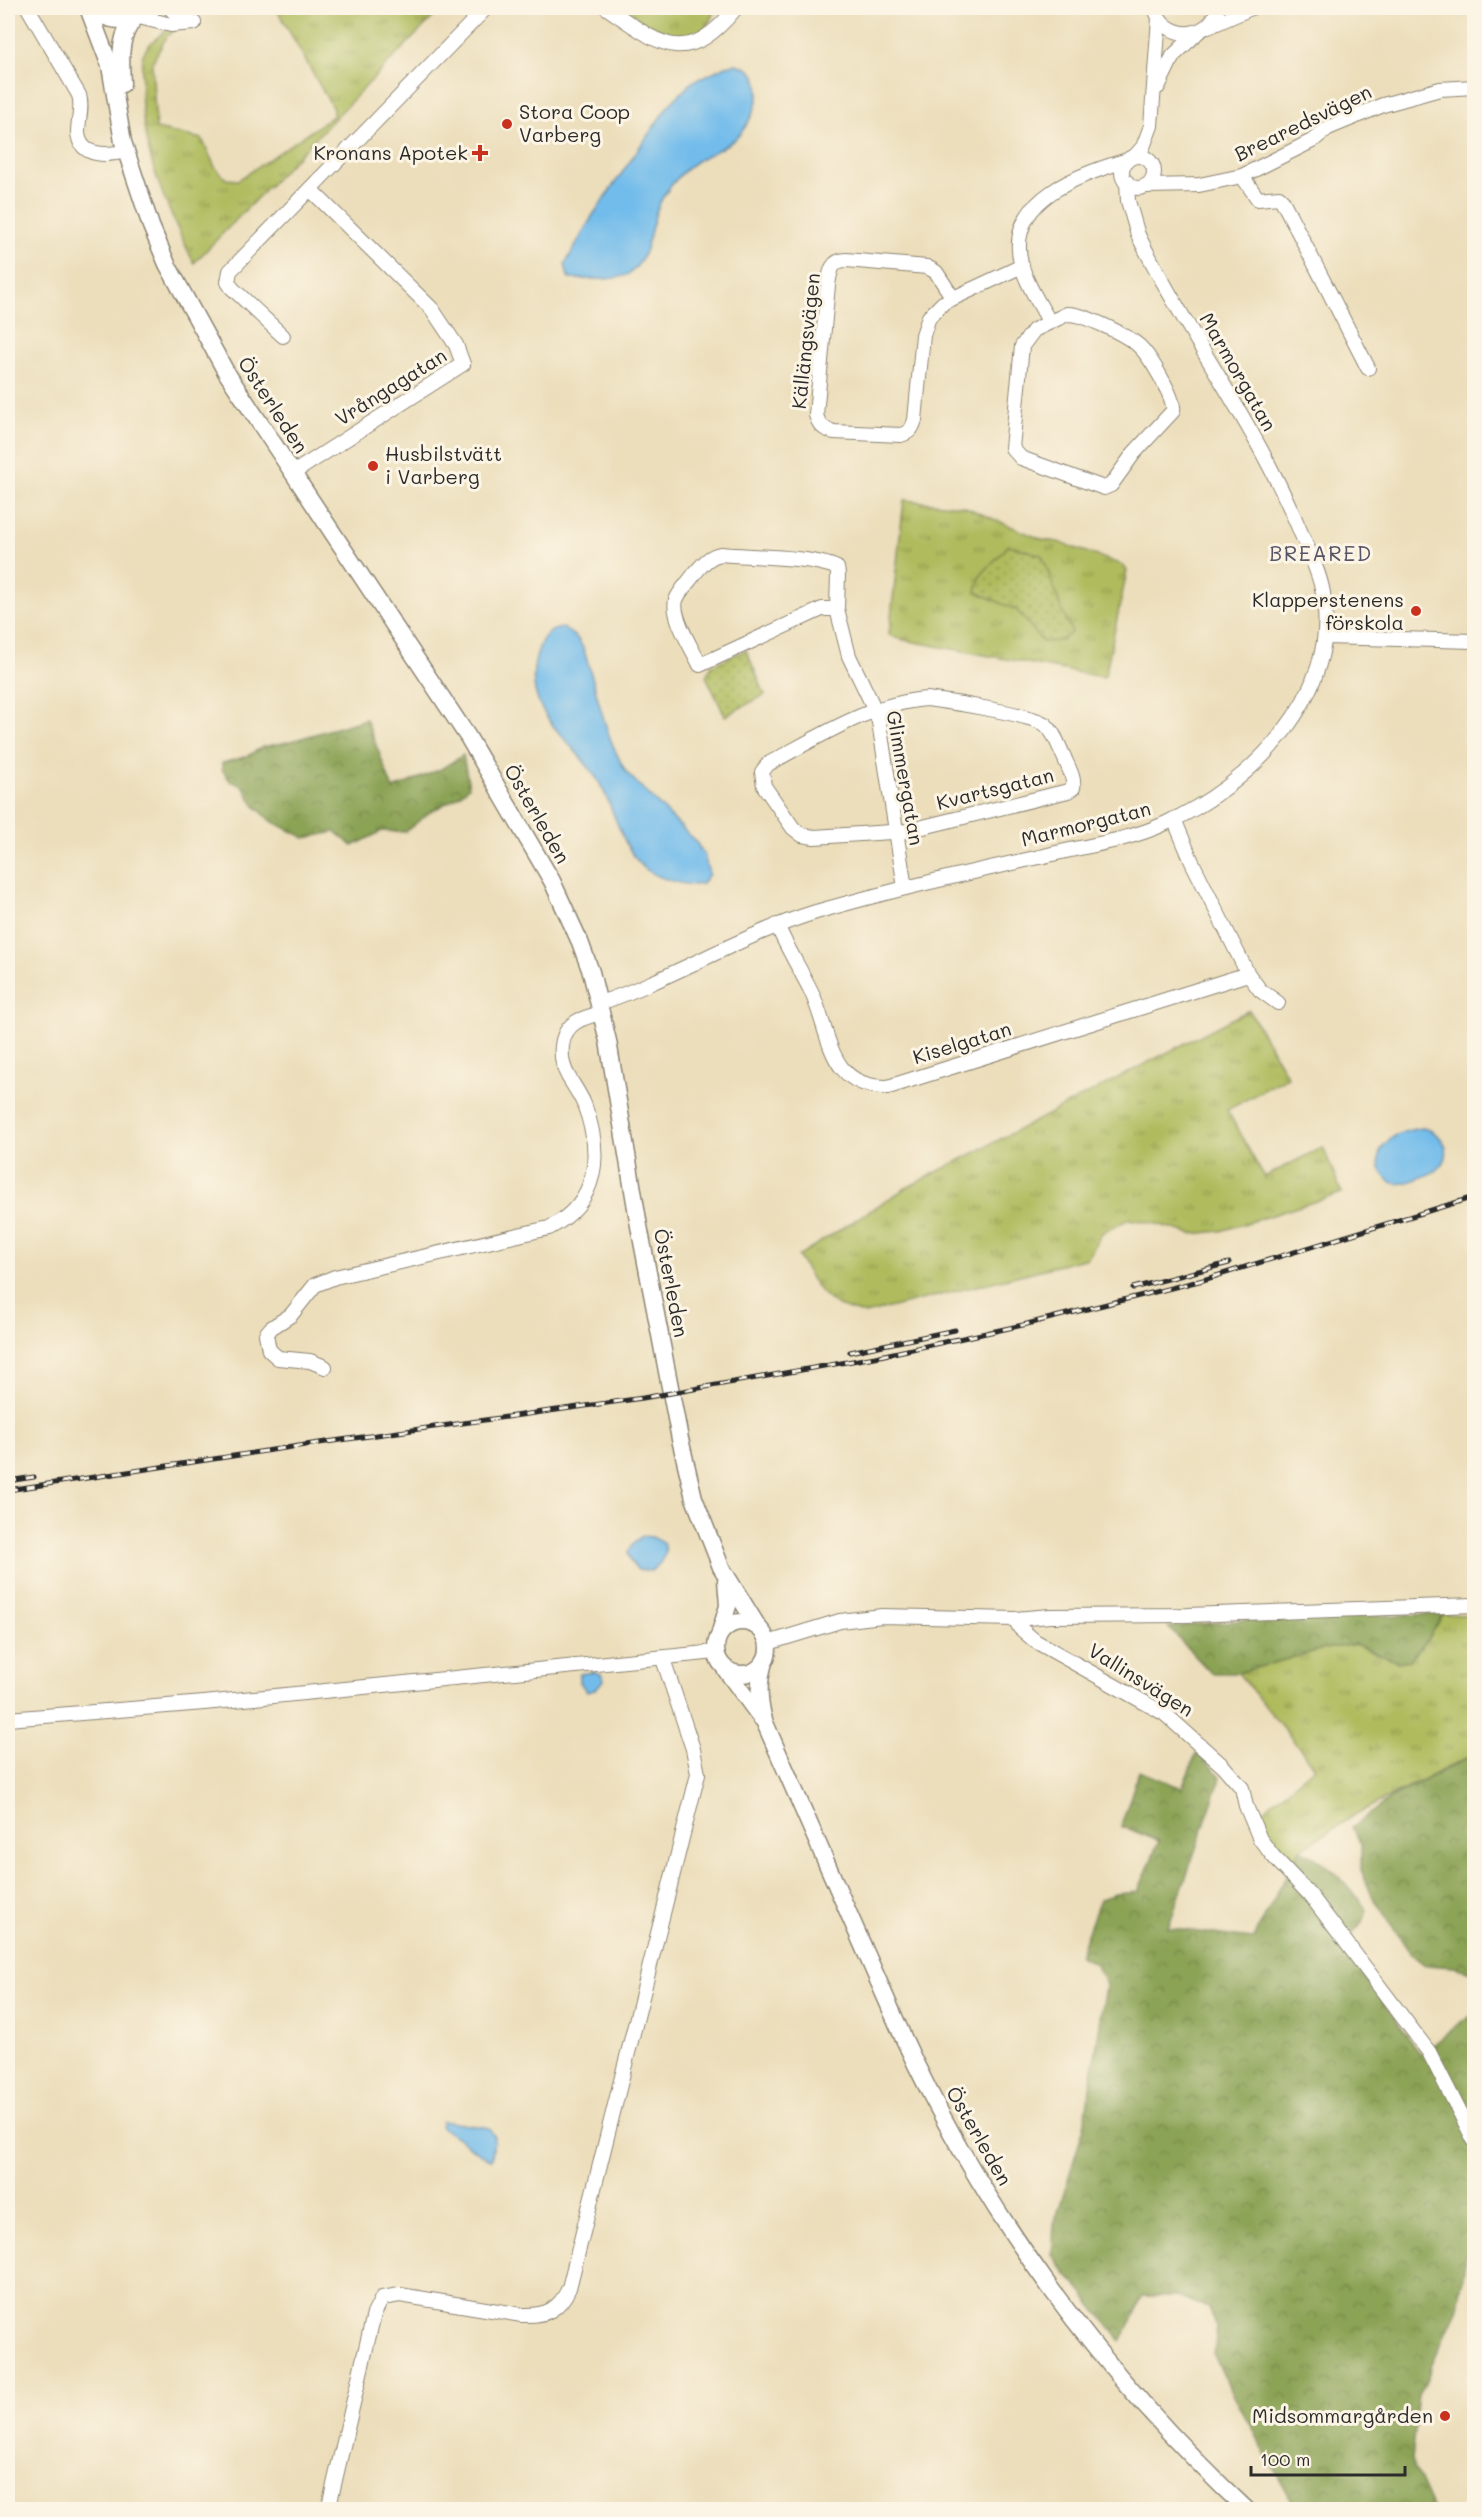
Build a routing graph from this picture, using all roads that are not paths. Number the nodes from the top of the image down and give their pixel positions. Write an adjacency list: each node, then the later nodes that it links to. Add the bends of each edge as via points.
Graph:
1 (28, 8): 17 (street, via 79,95 82,104 78,132 84,145 103,155)
2 (89, 8): 11 (main road, via 112,19); 17 (main road, Österleden, via 110,66)
3 (170, 8): 11 (street, via 194,23 171,25)
4 (486, 8): 25 (street)
5 (608, 8): 13 (street, via 661,43 687,45)
6 (722, 8): 13 (street)
7 (736, 8): 13 (street)
8 (1218, 8): 12 (street, via 1213,20)
9 (1251, 8): 12 (street)
10 (1154, 11): 12 (street, via 1165,26 1179,33); 15 (street)
11 (142, 14): 17 (main road, Österleden, via 124,33 122,48)
12 (1202, 29): 15 (street, via 1173,56)
13 (710, 33)
14 (1474, 87): 21 (street, Brearedsvägen, via 1440,89 1383,105 1328,128 1312,141)
15 (1154, 100): 16 (street)
16 (1151, 126): 18 (street, via 1143,147); 19 (street)
17 (127, 151): 32 (main road, Österleden, via 167,264 226,372)
18 (1132, 158): 19 (street, via 1143,157); 20 (street); 22 (street, via 1123,169)
19 (1152, 164): 23 (street); 24 (street, via 1154,176)
20 (1097, 171): 22 (street); 27 (street, via 1033,206 1020,237)
21 (1242, 176): 23 (street, Brearedsvägen); 31 (street, via 1258,199 1282,200)
22 (1126, 181): 24 (street, via 1134,187); 26 (street, Marmorgatan)
23 (1184, 184): 24 (street, Brearedsvägen)
24 (1144, 187): 26 (street)
25 (310, 189): 30 (street, via 228,278 232,288); 32 (street, Vrångagatan, via 432,309 456,345 463,364)
26 (1132, 210): 34 (street, Marmorgatan, via 1149,258 1282,488 1320,580)
27 (1022, 266): 28 (street); 29 (street)
28 (953, 298): 28 (street, Källängsvägen, via 935,309 925,324 912,428 901,435 834,432 819,424 816,415 828,285 834,264 846,260 927,267 936,272)
29 (1049, 321): 29 (street, via 1078,314 1135,343 1173,399 1173,411 1108,487 1101,488 1021,458 1012,448 1022,346 1029,335)
30 (283, 336)
31 (1368, 368)
32 (293, 473): 43 (main road, Österleden, via 468,737 552,881 580,942)
33 (837, 609): 33 (street, Glimmergatan, via 822,609 700,665 679,621 675,603 702,564 721,554 815,562 837,568); 36 (street, Glimmergatan, via 849,656)
34 (1325, 637): 35 (street); 37 (street, Marmorgatan, via 1309,690 1274,742 1224,789)
35 (1474, 641)
36 (875, 711): 38 (street, Glimmergatan); 38 (street, via 768,764 761,778 782,814 802,834 814,837); 38 (street, Kvartsgatan, via 927,699 1038,721 1055,738 1074,783 1068,791)
37 (1174, 819): 39 (street, Marmorgatan, via 1107,842); 41 (street)
38 (896, 832): 39 (street, Glimmergatan)
39 (905, 888): 40 (street, Marmorgatan)
40 (777, 925): 41 (street, Kiselgatan, via 812,993 839,1065 850,1077 874,1087 888,1086); 43 (street, Marmorgatan)
41 (1248, 974): 42 (street, via 1260,990)
42 (1278, 1002)
43 (601, 1008): 44 (street, Marmorgatan, via 575,1022 562,1042 564,1067 584,1104 594,1155 592,1180 580,1204 564,1221 549,1228 335,1277 315,1285 291,1316 266,1334 265,1340 278,1358); 45 (main road, Österleden, via 680,1439 694,1498)
44 (326, 1367)
45 (724, 1573): 48 (main road, Österleden); 49 (main road, Österleden, via 729,1606)
46 (1474, 1605): 47 (street)
47 (1015, 1619): 50 (street, via 859,1617); 56 (street, Vallinsvägen, via 1035,1641 1165,1714 1223,1766 1242,1788 1260,1839 1311,1896 1429,2052)
48 (758, 1627): 49 (main road, via 740,1621); 50 (main road, Österleden)
49 (720, 1632): 52 (main road, Österleden, via 716,1642)
50 (768, 1643): 53 (main road, Österleden)
51 (663, 1659): 52 (street); 54 (street); 57 (street, via 698,1774 569,2288 554,2309 532,2315 400,2295 382,2298 374,2314)
52 (720, 1660): 53 (main road, via 729,1671 742,1674 755,1671); 55 (main road, Österleden)
53 (764, 1662): 55 (main road, Österleden, via 759,1680)
54 (8, 1719)
55 (767, 1726): 58 (main road, Österleden, via 923,2081 965,2157 1085,2332 1138,2397)
56 (1474, 2140)
57 (328, 2510)
58 (1247, 2510)

